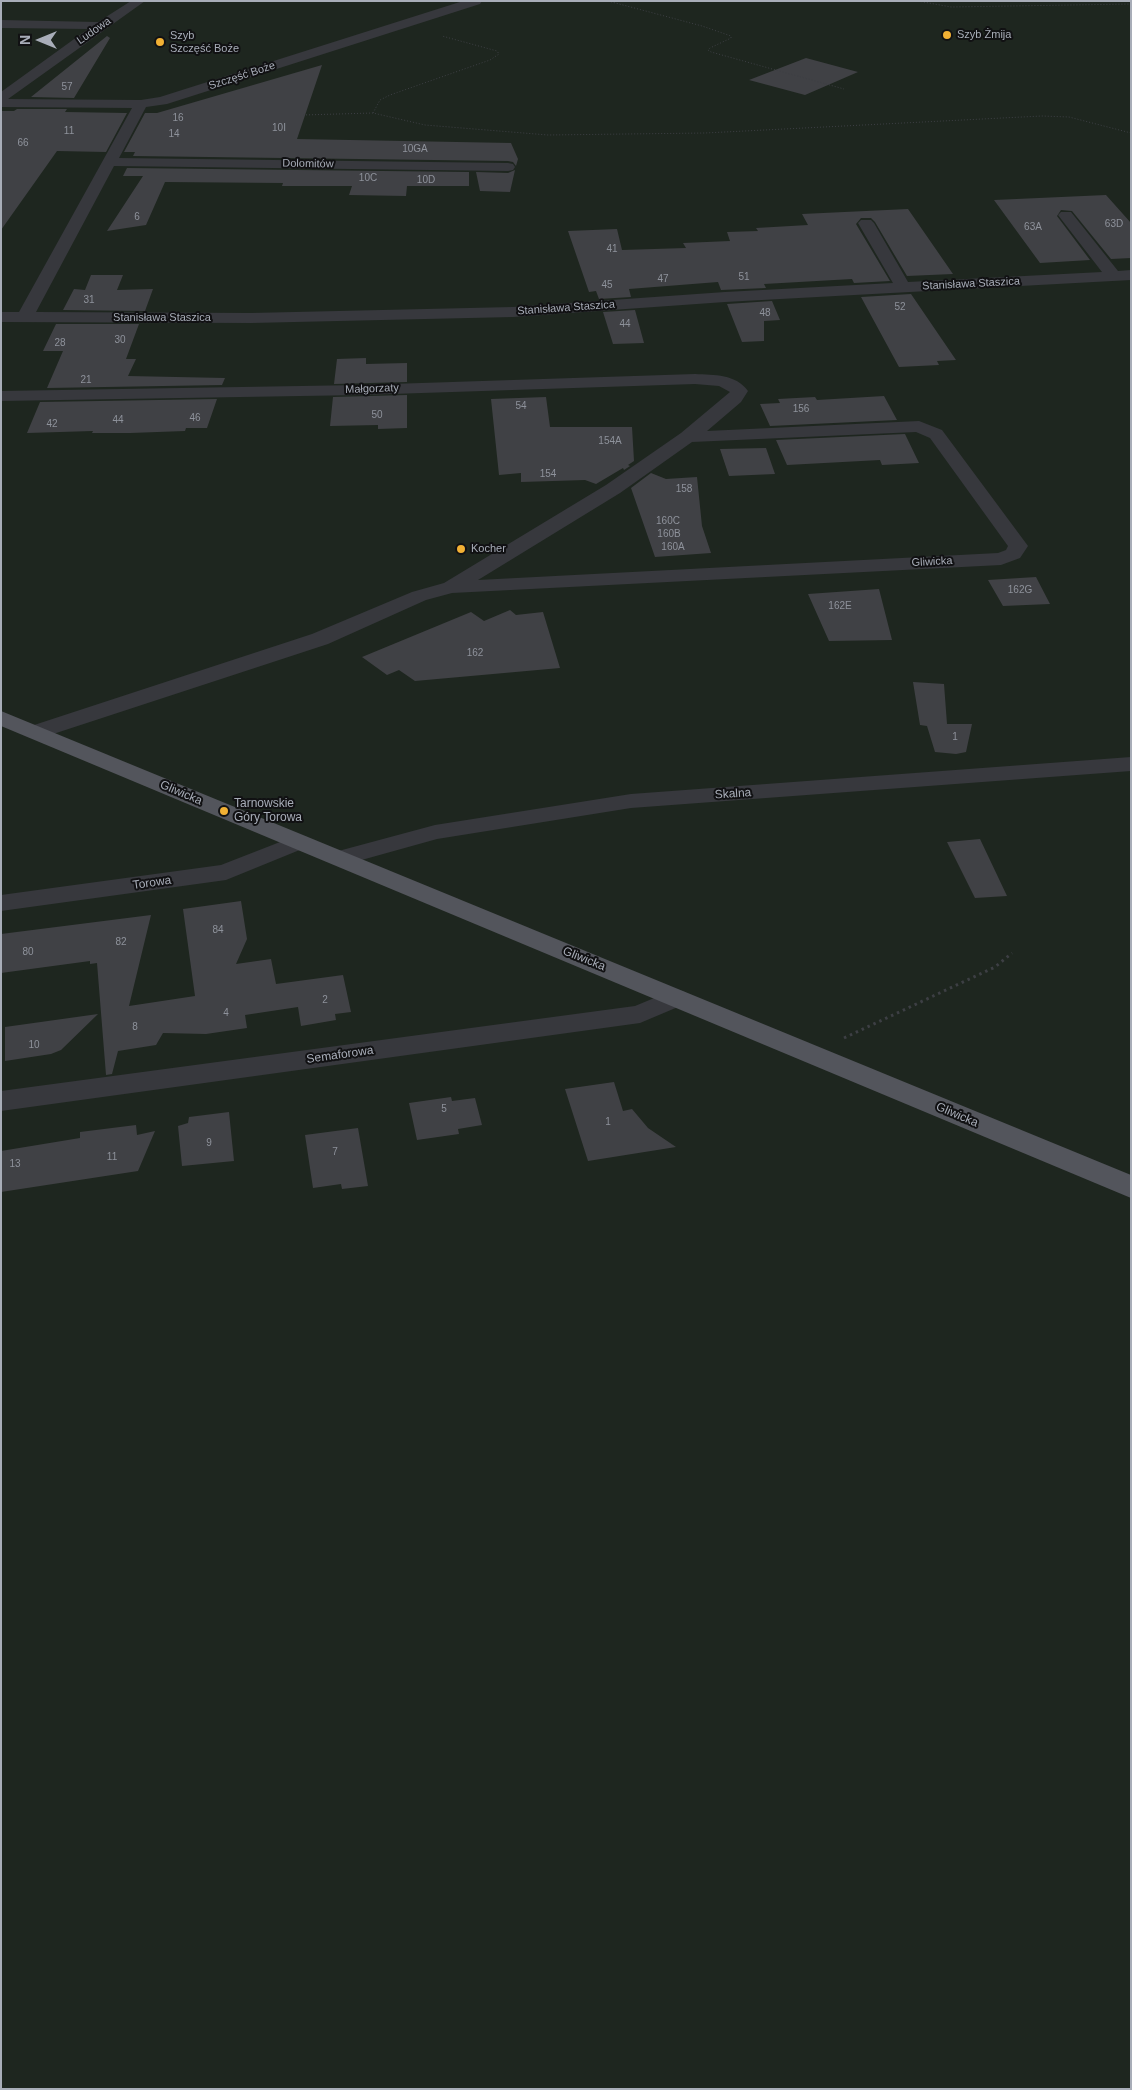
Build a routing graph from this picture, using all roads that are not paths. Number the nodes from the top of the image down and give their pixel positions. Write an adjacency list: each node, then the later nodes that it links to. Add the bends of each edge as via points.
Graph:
1 (139, 1): 4 (street, Ludowa)
2 (476, 1): 7 (street, Szczęść Boże, via 162,101)
3 (1, 24): 4 (street)
4 (101, 26): 5 (street, Ludowa)
5 (1, 98)
6 (1, 103): 7 (street, Szczęść Boże)
7 (140, 104): 8 (street)
8 (109, 162): 9 (street, Dolomitów); 16 (street)
9 (508, 167)
10 (1066, 214): 13 (street)
11 (866, 223): 14 (street)
12 (1131, 275): 13 (street, Stanisława Staszica)
13 (1114, 276): 14 (street, Stanisława Staszica)
14 (903, 287): 16 (street, Stanisława Staszica, via 513,312 251,318)
15 (1, 317): 16 (street, Stanisława Staszica)
16 (25, 317)
17 (739, 391): 18 (street, Małgorzaty, via 726,382 696,379 351,390); 19 (street, Gliwicka, via 735,398)
18 (1, 396)
19 (688, 437): 20 (street, Gliwicka, via 613,489); 20 (street, Gliwicka, via 919,426 936,434 1018,546 1013,554 1001,559)
20 (450, 587): 22 (street, Gliwicka, via 419,596 320,639)
21 (1, 718): 22 (main road, Gliwicka)
22 (36, 732): 24 (main road, Gliwicka)
23 (1131, 764): 25 (street, Skalna, via 631,801 435,832)
24 (298, 842): 25 (main road, Gliwicka); 26 (street, Torowa, via 226,872)
25 (340, 858): 27 (main road, Gliwicka)
26 (1, 903)
27 (676, 998): 28 (street, Semaforowa, via 640,1014); 29 (main road, Gliwicka)
28 (1, 1101)
29 (1131, 1187)

